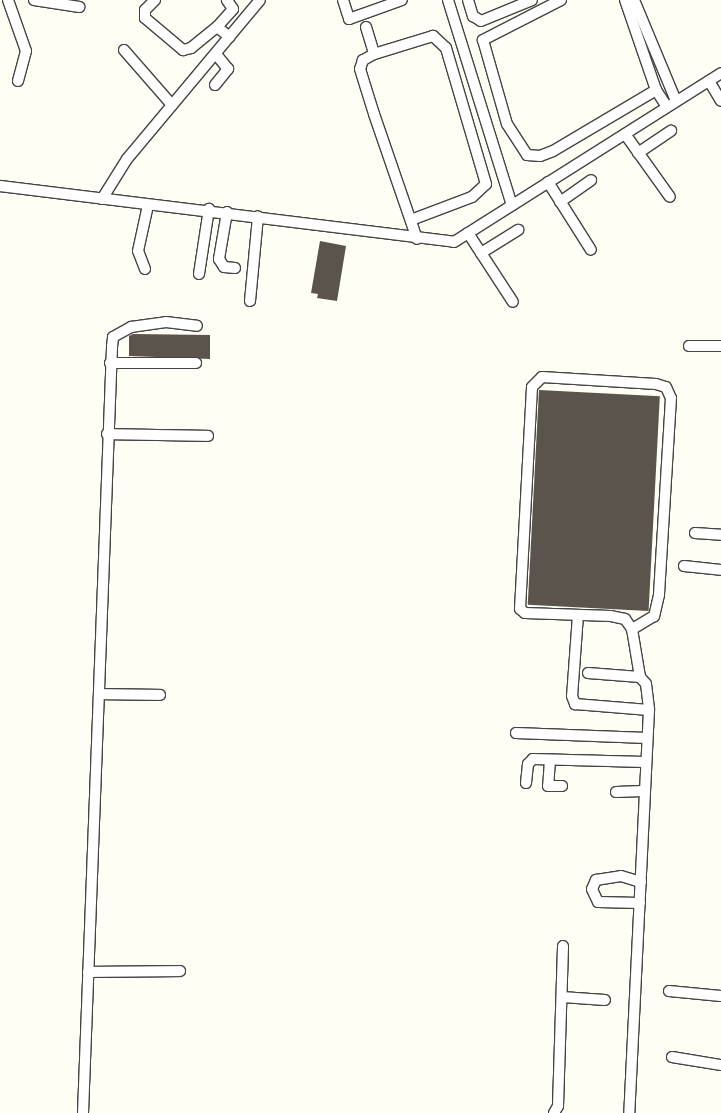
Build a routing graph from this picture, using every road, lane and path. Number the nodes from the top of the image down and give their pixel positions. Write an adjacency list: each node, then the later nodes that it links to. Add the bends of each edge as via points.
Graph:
1 (8, 0): 22 (street, via 26,51)
2 (34, 0): 14 (street)
3 (155, 0): 15 (street, via 145,10 145,18 183,50 191,48)
4 (227, 0): 15 (street, via 232,8)
5 (260, 0): 17 (street)
6 (343, 0): 7 (street, via 349,19)
7 (402, 0)
8 (448, 0): 39 (street)
9 (468, 0): 10 (street, via 473,16 481,21)
10 (532, 0)
11 (561, 0): 25 (street, via 483,40 507,124 527,155 553,152)
12 (625, 0): 25 (street)
13 (634, 0): 27 (street)
14 (80, 7)
15 (217, 27): 17 (street)
16 (366, 27): 20 (street)
17 (230, 37): 19 (street)
18 (124, 50): 28 (street)
19 (216, 54): 24 (street, via 228,69); 28 (street)
20 (374, 54): 43 (street, via 363,60 360,68); 43 (street, via 433,36 442,42 485,176 483,189 472,197)
21 (721, 73): 23 (street)
22 (18, 81)
23 (709, 81): 26 (street); 27 (street)
24 (215, 85)
25 (656, 90): 27 (street)
26 (720, 99)
27 (672, 104): 30 (street)
28 (172, 105): 36 (street, via 127,160)
29 (672, 131): 31 (street)
30 (625, 134): 31 (street); 33 (street)
31 (638, 153): 35 (street)
32 (591, 180): 37 (street)
33 (548, 182): 37 (street); 39 (street)
34 (0, 186): 36 (street)
35 (670, 198)
36 (102, 199): 38 (street)
37 (560, 202): 47 (street)
38 (148, 205): 40 (street); 50 (street, via 138,251)
39 (512, 205): 45 (street)
40 (209, 209): 41 (street); 51 (street)
41 (227, 212): 42 (street); 49 (street, via 219,260 224,267)
42 (258, 216): 46 (street); 52 (street)
43 (411, 220): 46 (street)
44 (518, 230): 48 (street)
45 (468, 233): 46 (street, via 454,242); 48 (street)
46 (417, 239)
47 (591, 250)
48 (481, 253): 53 (street)
49 (235, 268)
50 (145, 269)
51 (199, 274)
52 (250, 301)
53 (513, 302)
54 (197, 326): 57 (street, via 166,322 131,327 113,337)
55 (689, 346): 56 (street)
56 (721, 346)
57 (110, 363): 58 (street); 59 (street)
58 (196, 363)
59 (107, 434): 60 (street); 69 (street)
60 (208, 436)
61 (695, 533): 62 (street)
62 (721, 535)
63 (684, 566): 64 (street)
64 (721, 570)
65 (578, 615): 66 (street, via 625,619); 66 (street, via 525,613 520,609 532,387 542,377 656,384 666,387 671,398 659,594 654,616); 71 (street, via 572,696 575,704)
66 (632, 629): 68 (street)
67 (588, 673): 68 (street)
68 (640, 678): 71 (street, via 646,684)
69 (99, 694): 70 (street); 84 (street)
70 (160, 695)
71 (649, 710): 73 (street)
72 (516, 733): 73 (street)
73 (647, 738): 75 (street)
74 (550, 760): 75 (street); 76 (street, via 533,759 528,764); 77 (street, via 548,786)
75 (645, 762): 78 (street)
76 (526, 783)
77 (562, 786)
78 (643, 791): 79 (street); 80 (street)
79 (616, 792)
80 (641, 882): 81 (street); 81 (street, via 621,876 596,880 592,889 598,902)
81 (640, 903): 93 (street)
82 (563, 946): 87 (street)
83 (180, 971): 84 (street)
84 (88, 972): 91 (street)
85 (670, 991): 86 (street)
86 (721, 996)
87 (562, 997): 88 (street); 92 (street, via 558,1106)
88 (606, 1000)
89 (672, 1058): 90 (street)
90 (721, 1065)
91 (83, 1113)
92 (554, 1113)
93 (629, 1113)

